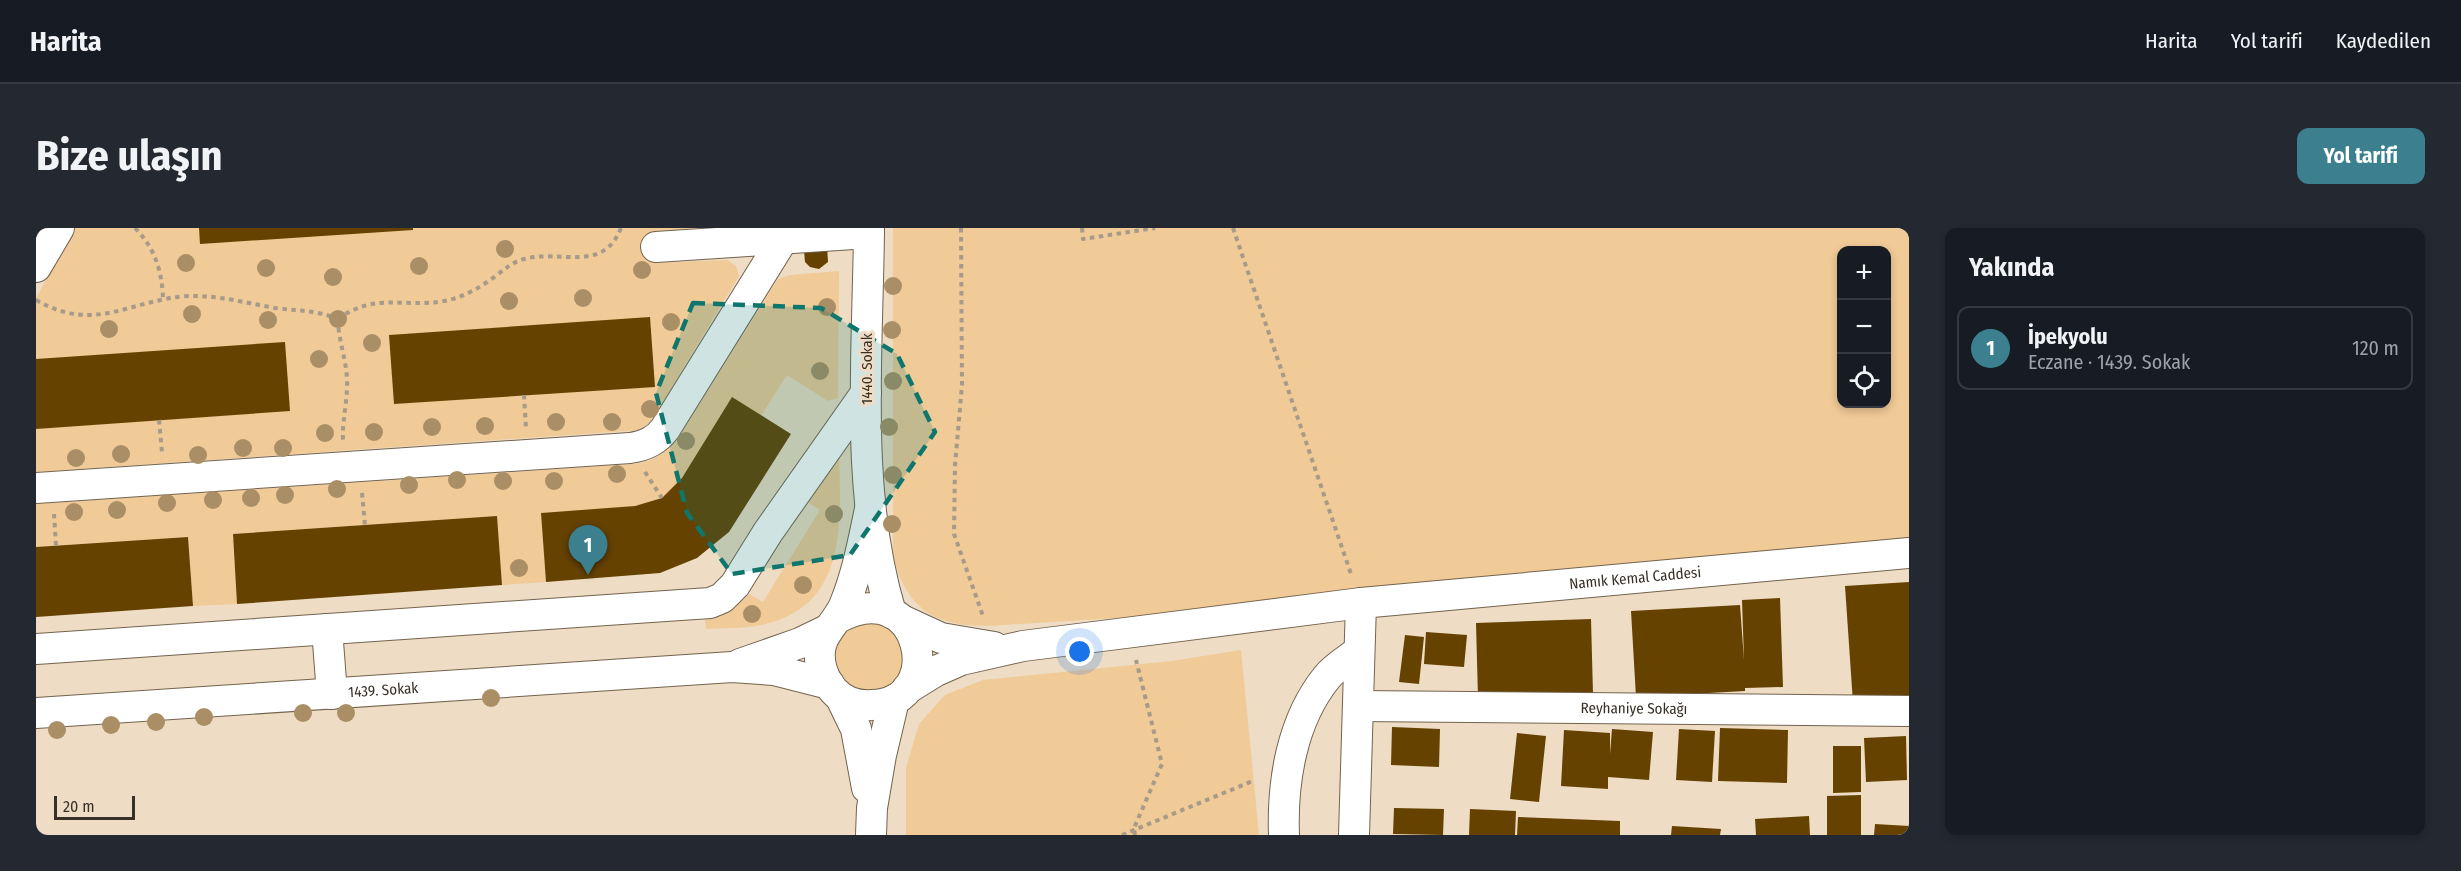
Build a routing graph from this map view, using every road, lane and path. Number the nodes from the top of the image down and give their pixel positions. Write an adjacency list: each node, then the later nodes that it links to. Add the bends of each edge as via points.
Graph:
1 (59, 228): 12 (street)
2 (135, 228): 13 (path, via 158,262)
3 (621, 228): 15 (path, via 608,248 595,255 526,258 464,295 426,303 378,302 355,308)
4 (755, 228): 10 (street)
5 (961, 228): 24 (path, via 962,385 954,534)
6 (1082, 228): 7 (path, via 1083,239)
7 (1155, 228)
8 (1233, 228): 21 (path)
9 (869, 231): 10 (street); 16 (street, 1440. Sokak)
10 (783, 239): 11 (street); 17 (street, via 665,429 651,442 630,448)
11 (656, 247)
12 (36, 267)
13 (163, 299): 14 (path, via 89,316 55,309); 15 (path, via 216,297 318,311)
14 (36, 300)
15 (338, 319): 17 (path, via 347,385 342,433)
16 (866, 393): 19 (street, 1440. Sokak); 25 (street, via 735,585 716,601)
17 (344, 468): 18 (street)
18 (36, 488)
19 (870, 510): 22 (street, via 878,564); 23 (street, via 855,577)
20 (1909, 553): 21 (street, Namık Kemal Caddesi)
21 (1361, 603): 27 (street, Namık Kemal Caddesi); 28 (street)
22 (896, 616): 23 (street, via 868,607 852,610); 27 (street, via 941,638); 33 (street, via 910,629 919,660 915,676)
23 (833, 624): 30 (street, via 800,643); 31 (street, via 821,645 820,662)
24 (987, 626)
25 (327, 629): 26 (street); 32 (street)
26 (36, 649)
27 (1006, 649): 33 (street, via 961,660)
28 (1359, 651): 34 (street); 42 (street, via 1328,675 1302,714 1289,764)
29 (1135, 656): 39 (path, via 1162,764)
30 (732, 667): 31 (street, via 774,670); 32 (street, 1439. Sokak)
31 (835, 691): 33 (street, via 863,705 879,705); 38 (street, via 856,729)
32 (332, 694): 36 (street, 1439. Sokak)
33 (900, 695): 38 (street, via 886,728)
34 (1358, 706): 35 (street, Reyhaniye Sokağı); 43 (street)
35 (1909, 711)
36 (36, 713)
37 (1255, 780): 39 (path)
38 (872, 822)
39 (1134, 828): 40 (path); 41 (path)
40 (1122, 835)
41 (1135, 835)
42 (1284, 835)
43 (1354, 835)

